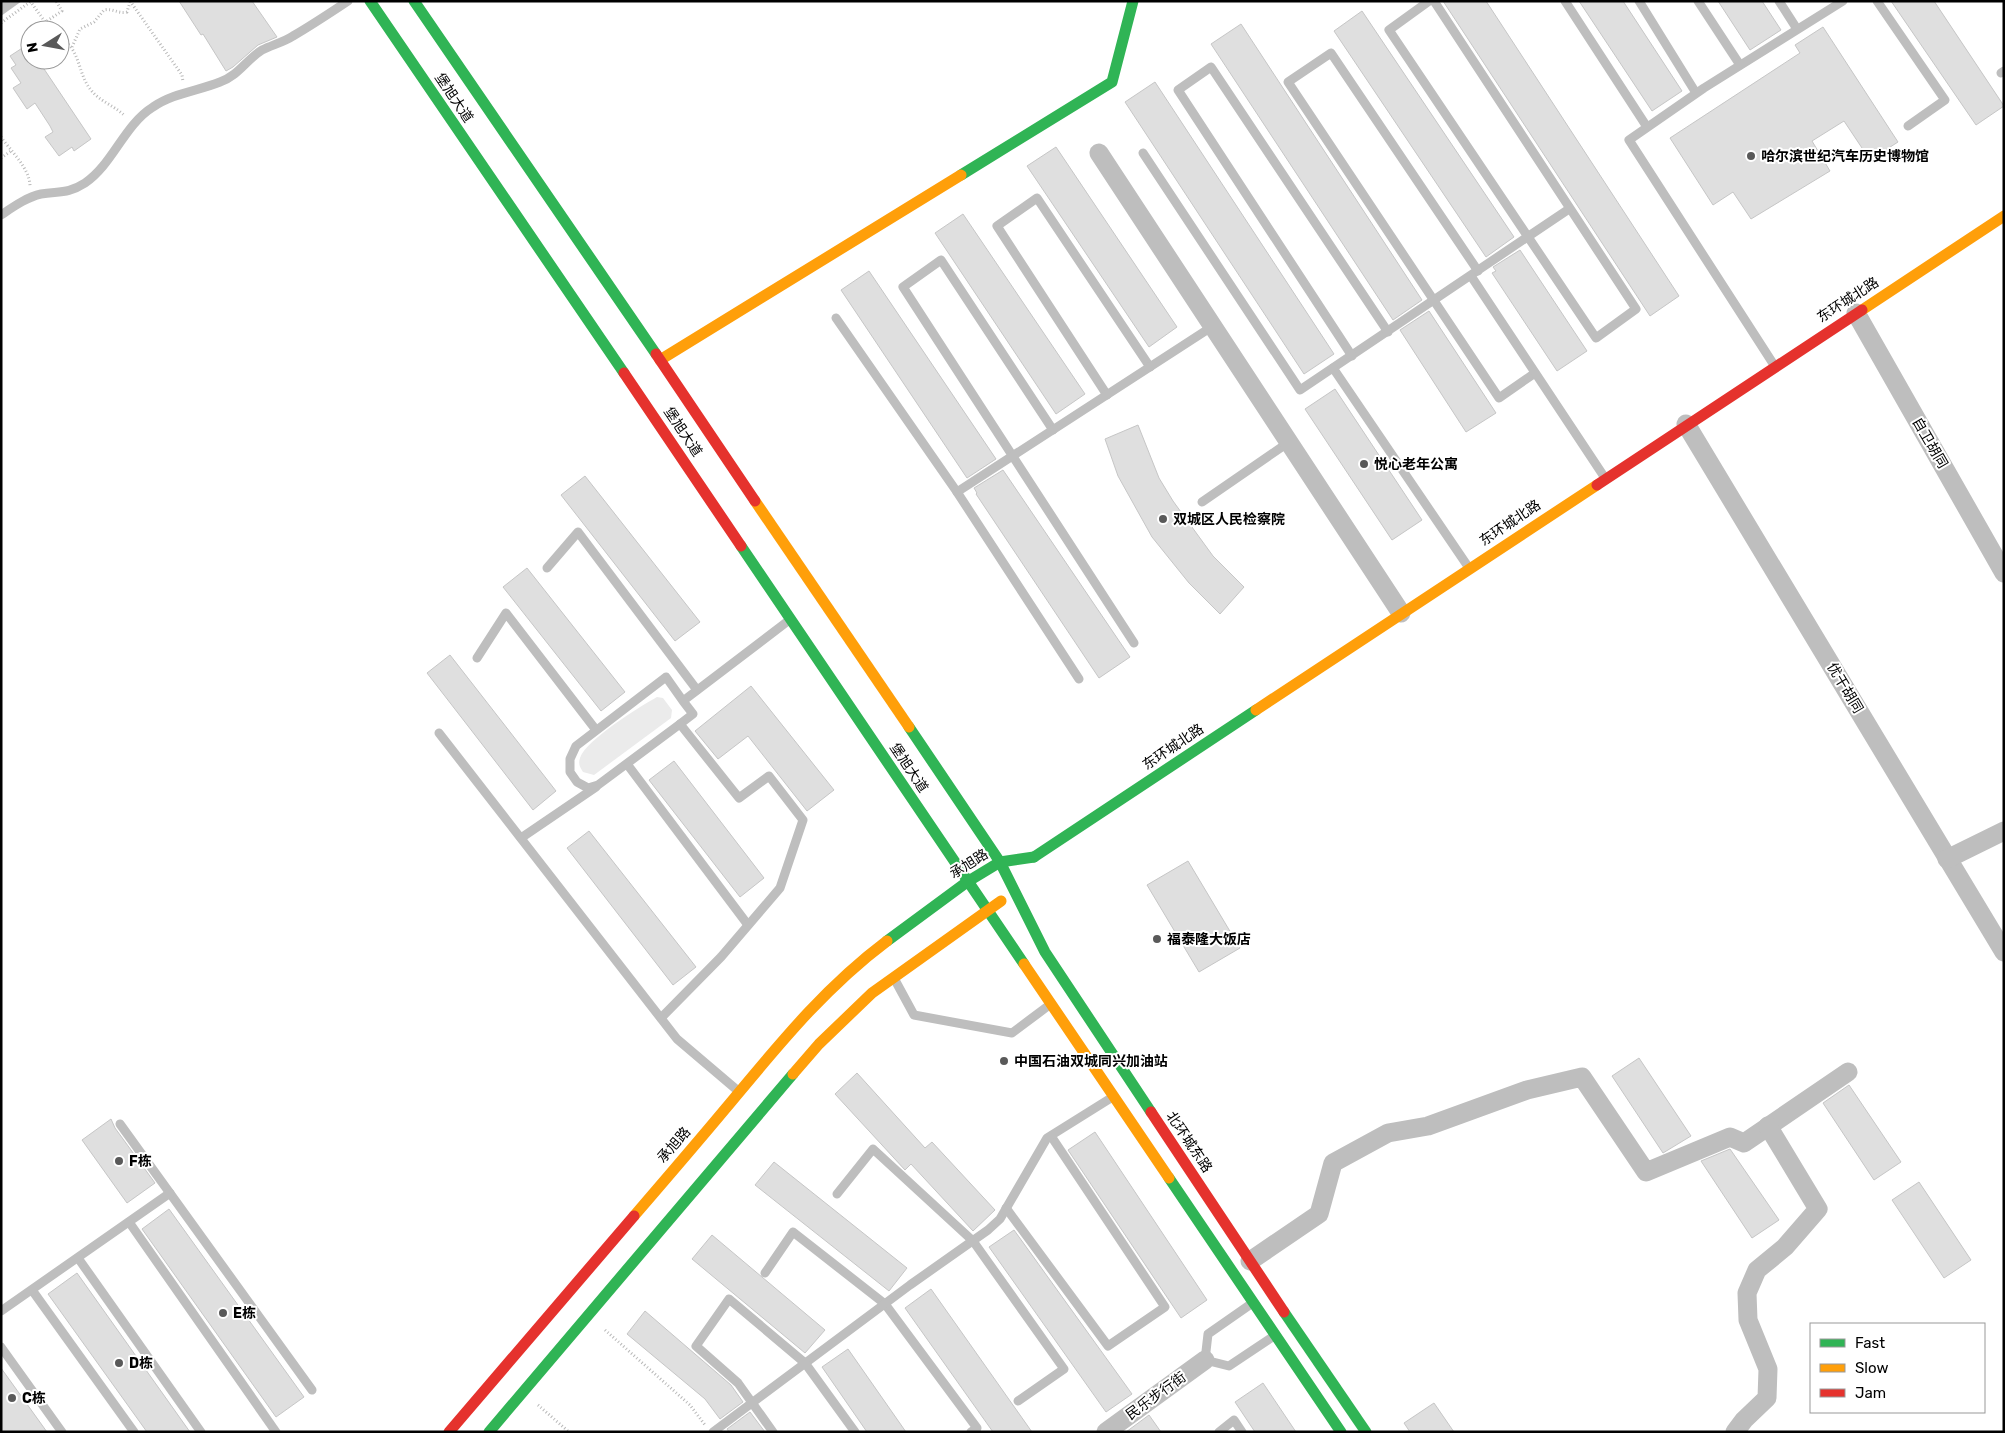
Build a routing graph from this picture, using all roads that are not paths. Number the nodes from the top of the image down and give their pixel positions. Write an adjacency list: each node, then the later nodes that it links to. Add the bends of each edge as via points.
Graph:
1 (348, 1): 22 (lane, via 292,37 262,50 236,74 152,107 86,182 72,190 41,194)
2 (370, 1): 49 (main road, 堡旭大道)
3 (414, 1): 32 (main road, 堡旭大道)
4 (1133, 1): 32 (main road, via 1112,82)
5 (1429, 1): 24 (lane, via 1389,30)
6 (1434, 1): 21 (lane)
7 (1565, 1): 18 (lane)
8 (1639, 1): 16 (lane)
9 (1698, 1): 15 (lane)
10 (1779, 1): 14 (lane)
11 (1843, 1): 13 (lane)
12 (1877, 1): 17 (lane, via 1945,100)
13 (1832, 4): 14 (lane)
14 (1797, 29): 15 (lane)
15 (1740, 65): 16 (lane)
16 (1696, 93): 18 (lane)
17 (1908, 126)
18 (1647, 127): 33 (lane, via 1629,140)
19 (1143, 153): 35 (lane, via 1300,390)
20 (1099, 154): 29 (street)
21 (1569, 209): 24 (lane); 24 (lane, via 1636,309 1596,338)
22 (1, 215)
23 (2004, 216): 27 (main road, 东环城北路)
24 (1528, 237): 25 (lane)
25 (1475, 274): 26 (lane); 26 (lane, via 1330,53 1288,82); 36 (lane)
26 (1433, 301): 30 (lane); 36 (lane, via 1499,398)
27 (1856, 313): 33 (main road, 东环城北路); 47 (street, 自卫胡同)
28 (836, 318): 43 (lane)
29 (1212, 326): 34 (lane); 40 (street)
30 (1388, 332): 31 (lane); 31 (lane, via 1211,67 1178,90)
31 (1352, 356): 35 (lane)
32 (660, 360): 64 (main road, 堡旭大道)
33 (1775, 366): 38 (main road, 东环城北路)
34 (1150, 367): 37 (lane); 37 (lane, via 1037,198 997,226)
35 (1333, 368): 46 (lane)
36 (1535, 373): 42 (lane)
37 (1107, 395): 39 (lane)
38 (1686, 424): 42 (main road, 东环城北路); 63 (street, 优干胡同)
39 (1052, 430): 41 (lane); 41 (lane, via 941,260 903,287)
40 (1289, 442): 44 (lane); 48 (street)
41 (1013, 456): 43 (lane); 50 (lane)
42 (1605, 478): 46 (main road, 东环城北路)
43 (957, 492): 52 (lane)
44 (1202, 502)
45 (547, 568): 53 (lane, via 578,532)
46 (1469, 568): 48 (main road, 东环城北路)
47 (2004, 572)
48 (1401, 613): 62 (main road, 东环城北路)
49 (791, 619): 53 (lane); 65 (main road, 堡旭大道)
50 (1134, 643)
51 (477, 658): 56 (lane, via 506,613)
52 (1078, 680)
53 (697, 690): 54 (lane)
54 (683, 700): 55 (lane, via 693,714); 56 (lane, via 666,677)
55 (680, 724): 58 (lane); 68 (lane, via 739,798 769,776 803,820 780,888)
56 (596, 730): 59 (lane, via 576,746 570,759 570,772 577,782 588,788)
57 (439, 733): 61 (lane)
58 (627, 764): 59 (lane); 68 (lane)
59 (598, 786): 61 (lane)
60 (2004, 831): 63 (street)
61 (521, 838): 72 (lane)
62 (1034, 857): 64 (main road, 承旭路); 66 (main road)
63 (1947, 859): 69 (street, 优干胡同)
64 (1000, 862): 65 (main road, 承旭路); 66 (main road, 北环城东路)
65 (968, 882): 67 (main road, 北环城东路); 75 (main road, 承旭路, via 874,951 823,996)
66 (1014, 892): 67 (main road); 74 (main road, 北环城东路)
67 (987, 911): 70 (main road); 71 (main road, 北环城东路)
68 (748, 925): 72 (lane)
69 (2004, 952)
70 (894, 978): 71 (lane, via 914,1015 1012,1033); 103 (main road, via 848,1014 819,1044)
71 (1051, 1004): 74 (main road, 北环城东路)
72 (661, 1018): 75 (lane, via 677,1039)
73 (1848, 1072): 77 (street)
74 (1123, 1090): 78 (lane); 85 (main road, 北环城东路); 88 (main road, 北环城东路)
75 (739, 1092): 102 (main road, 承旭路)
76 (120, 1124): 79 (lane)
77 (1768, 1126): 85 (street, via 1744,1143 1730,1137 1646,1172 1582,1077 1528,1090 1428,1126 1388,1133 1333,1163 1319,1214); 113 (street, via 1818,1209 1785,1247 1757,1270 1747,1293 1748,1320 1768,1369 1767,1398)
78 (1050, 1136): 81 (lane); 81 (lane, via 1165,1307 1108,1346)
79 (170, 1193): 82 (lane); 95 (lane)
80 (837, 1194): 83 (lane, via 873,1149)
81 (1006, 1208): 83 (lane, via 1000,1219)
82 (129, 1222): 84 (lane); 101 (lane)
83 (973, 1241): 89 (lane); 96 (lane, via 1064,1369)
84 (78, 1258): 87 (lane); 100 (lane)
85 (1250, 1261): 112 (main road, 北环城东路)
86 (765, 1273): 89 (lane, via 793,1232)
87 (32, 1290): 90 (lane); 99 (lane)
88 (1253, 1303): 91 (main road, 北环城东路); 93 (lane, via 1208,1334)
89 (885, 1304): 94 (lane); 107 (lane, via 977,1428)
90 (1, 1311)
91 (1275, 1335): 93 (lane, via 1229,1366); 111 (main road, 北环城东路)
92 (1, 1347): 98 (lane)
93 (1205, 1360): 108 (street, 民乐步行街)
94 (806, 1363): 97 (lane); 97 (lane, via 729,1299 696,1346 738,1383); 106 (lane)
95 (312, 1390)
96 (1018, 1401)
97 (751, 1403): 104 (lane); 105 (lane)
98 (62, 1432)
99 (134, 1432)
100 (201, 1432)
101 (276, 1432)
102 (449, 1432)
103 (489, 1432)
104 (711, 1432)
105 (773, 1432)
106 (855, 1432)
107 (971, 1432)
108 (1106, 1432)
109 (1218, 1432): 110 (lane, via 1234,1420)
110 (1242, 1432)
111 (1341, 1432)
112 (1366, 1432)
113 (1735, 1432)

